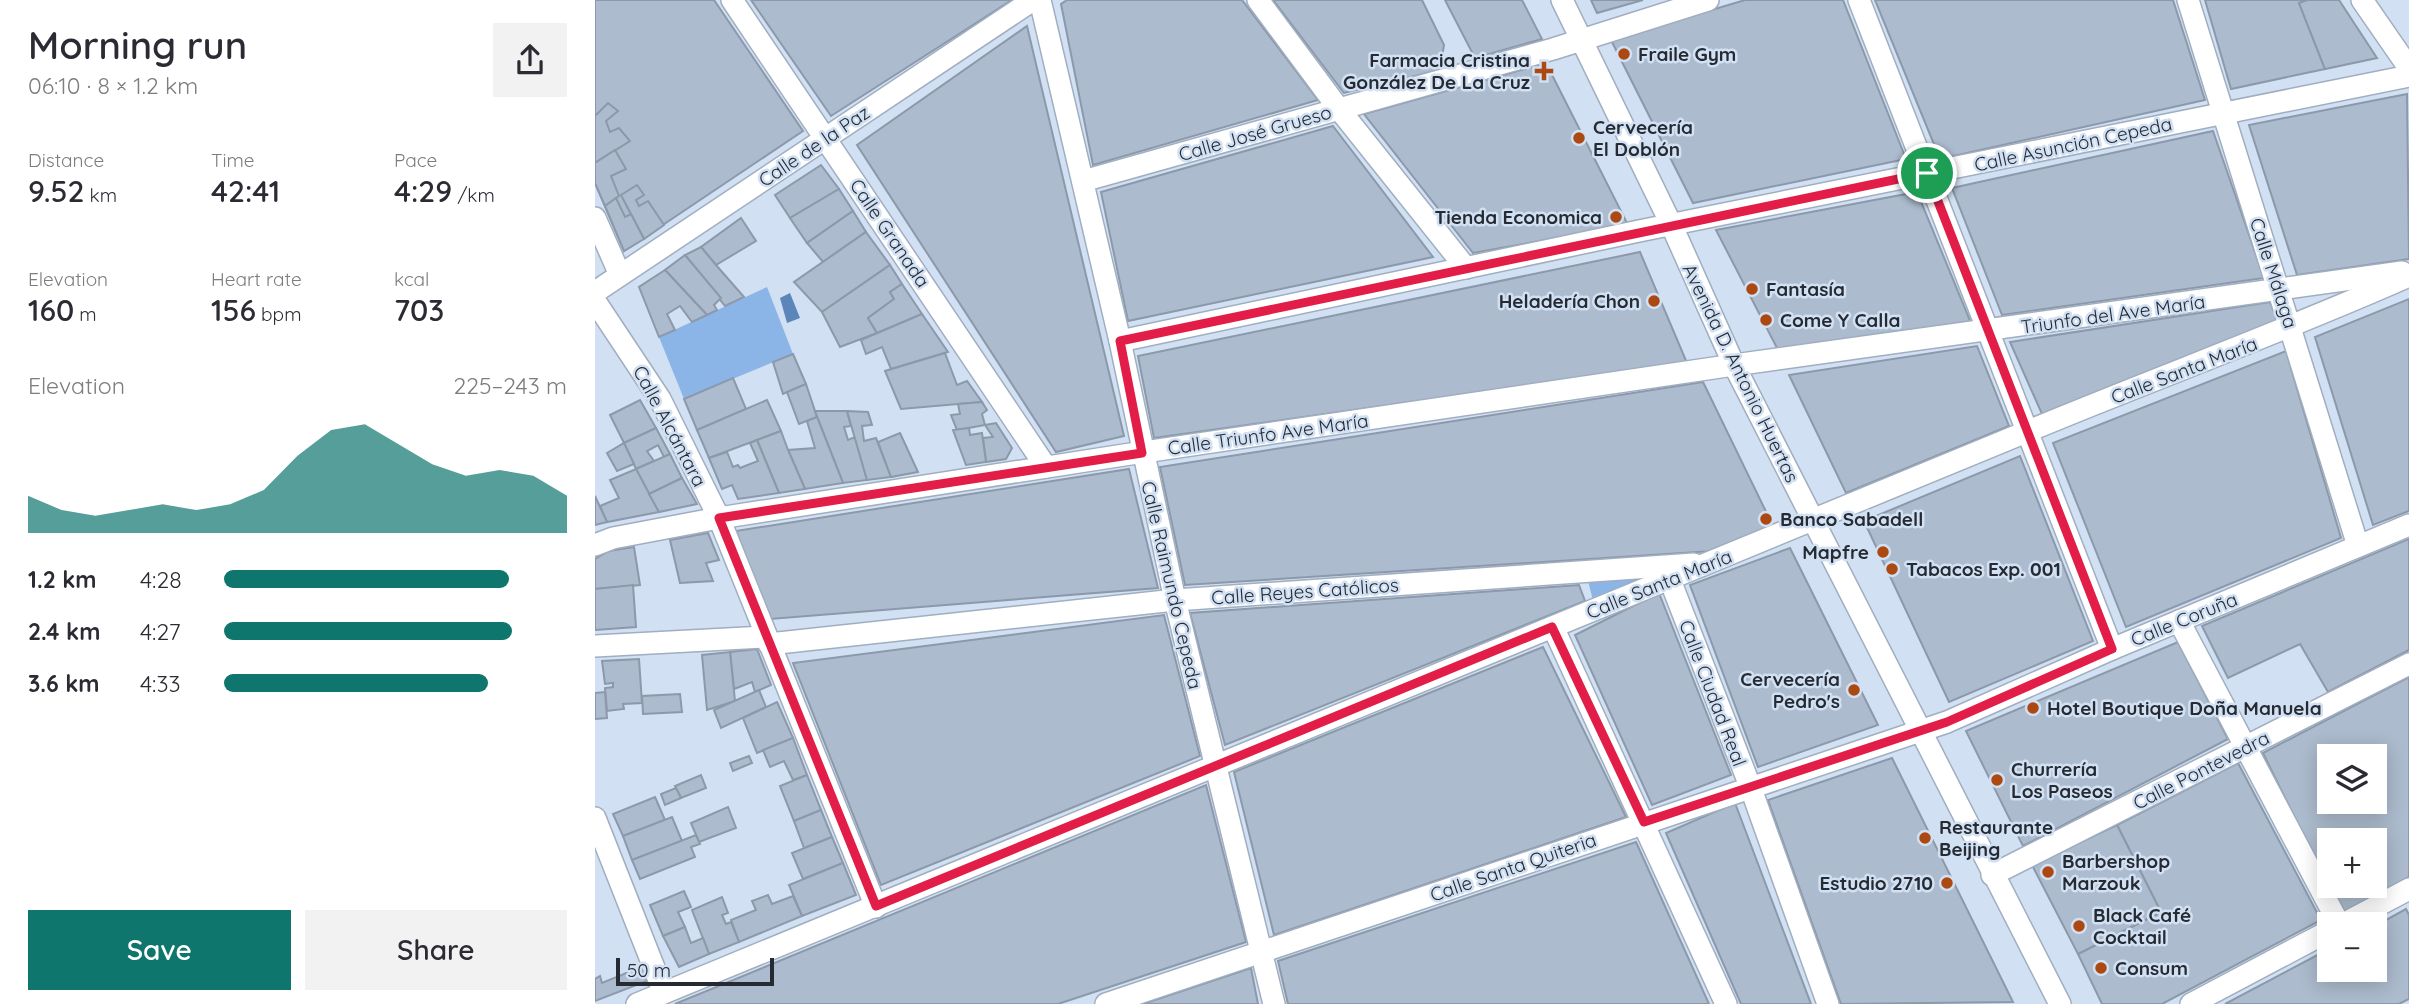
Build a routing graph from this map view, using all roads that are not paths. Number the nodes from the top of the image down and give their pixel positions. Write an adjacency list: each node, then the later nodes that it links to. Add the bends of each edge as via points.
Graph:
1 (731, 0): 15 (street, Calle Granada)
2 (1033, 0): 15 (street, Calle de la Paz)
3 (1040, 0): 17 (street, Calle Raimundo Cepeda)
4 (1258, 0): 13 (street)
5 (1562, 0): 10 (street, Avenida D. Antonio Huertas)
6 (1708, 0): 10 (street, Calle José Grueso)
7 (1859, 0): 16 (street)
8 (2188, 0): 14 (street, Calle Málaga)
9 (2362, 0): 11 (street)
10 (1582, 40): 13 (street, Calle José Grueso); 19 (street, Avenida D. Antonio Huertas)
11 (2409, 68)
12 (2409, 76): 14 (street, Calle Asunción Cepeda)
13 (1339, 109): 17 (street, Calle José Grueso); 20 (street)
14 (2222, 114): 16 (street, Calle Asunción Cepeda); 23 (street, Calle Málaga)
15 (826, 138): 22 (street, Calle de la Paz); 32 (street, Calle Granada)
16 (1927, 173): 19 (street, Calle Asunción Cepeda); 27 (street)
17 (1083, 181): 28 (street, Calle Raimundo Cepeda)
18 (595, 218): 22 (street)
19 (1671, 225): 20 (street, Calle Asunción Cepeda); 29 (street, Avenida D. Antonio Huertas)
20 (1466, 268): 28 (street, Calle Asunción Cepeda)
21 (2409, 274): 23 (street, Triunfo del Ave María); 26 (street, Calle Santa María)
22 (620, 275): 24 (street, Calle de la Paz)
23 (2279, 290): 26 (street, Calle Málaga); 27 (street, Triunfo del Ave María)
24 (595, 292)
25 (595, 301): 33 (street, Calle Alcántara, via 660,399)
26 (2292, 328): 30 (street, Calle Santa María); 37 (street, Calle Málaga)
27 (1989, 331): 29 (street, Triunfo del Ave María); 30 (street)
28 (1120, 341): 31 (street, Calle Raimundo Cepeda)
29 (1734, 365): 31 (street, Calle Triunfo Ave María); 34 (street, Avenida D. Antonio Huertas)
30 (2026, 432): 34 (street, Calle Santa María); 45 (street)
31 (1142, 453): 32 (street, Calle Triunfo Ave María); 40 (street, Calle Raimundo Cepeda)
32 (1046, 467): 33 (street, Calle Triunfo Ave María)
33 (719, 518): 36 (street, Calle Triunfo Ave María); 43 (street, Calle Alcántara)
34 (1813, 521): 38 (street, Calle Santa María); 47 (street, Avenida D. Antonio Huertas)
35 (2409, 525): 37 (street, Calle Coruña)
36 (595, 545)
37 (2358, 546): 41 (street, Calle Coruña)
38 (1717, 562): 39 (street, Calle Santa María); 40 (street, Calle Reyes Católicos)
39 (1670, 580): 42 (street, Calle Santa María); 50 (street, Calle Ciudad Real)
40 (1175, 600): 43 (street, Calle Reyes Católicos); 49 (street, Calle Raimundo Cepeda)
41 (2179, 621): 45 (street, Calle Coruña); 48 (street)
42 (1552, 627): 49 (street, Calle Santa María); 52 (street)
43 (768, 640): 44 (street, Calle Reyes Católicos); 55 (street, Calle Alcántara)
44 (595, 646)
45 (2112, 649): 47 (street, Calle Coruña)
46 (2409, 664): 48 (street, Calle Pontevedra)
47 (1921, 730): 50 (street, Calle Santa Quiteria); 53 (street, Avenida D. Antonio Huertas)
48 (2247, 747): 53 (street, Calle Pontevedra); 56 (street)
49 (1216, 768): 55 (street, Calle Santa María); 59 (street, Calle Raimundo Cepeda)
50 (1749, 786): 52 (street, Calle Santa Quiteria); 65 (street, Calle Ciudad Real)
51 (595, 818): 60 (street)
52 (1644, 822): 59 (street, Calle Santa Quiteria); 64 (street)
53 (1991, 875): 66 (street, Avenida D. Antonio Huertas)
54 (2409, 890): 57 (street)
55 (876, 906): 60 (street, Calle Santa María)
56 (2335, 912)
57 (2365, 912)
58 (2317, 937): 67 (street)
59 (1262, 953): 62 (street, Calle Santa Quiteria); 63 (street, Calle Raimundo Cepeda)
60 (664, 993): 61 (street, Calle Santa María)
61 (637, 1004)
62 (1106, 1004)
63 (1274, 1004)
64 (1726, 1004)
65 (1828, 1004)
66 (2060, 1004)
67 (2191, 1004)

